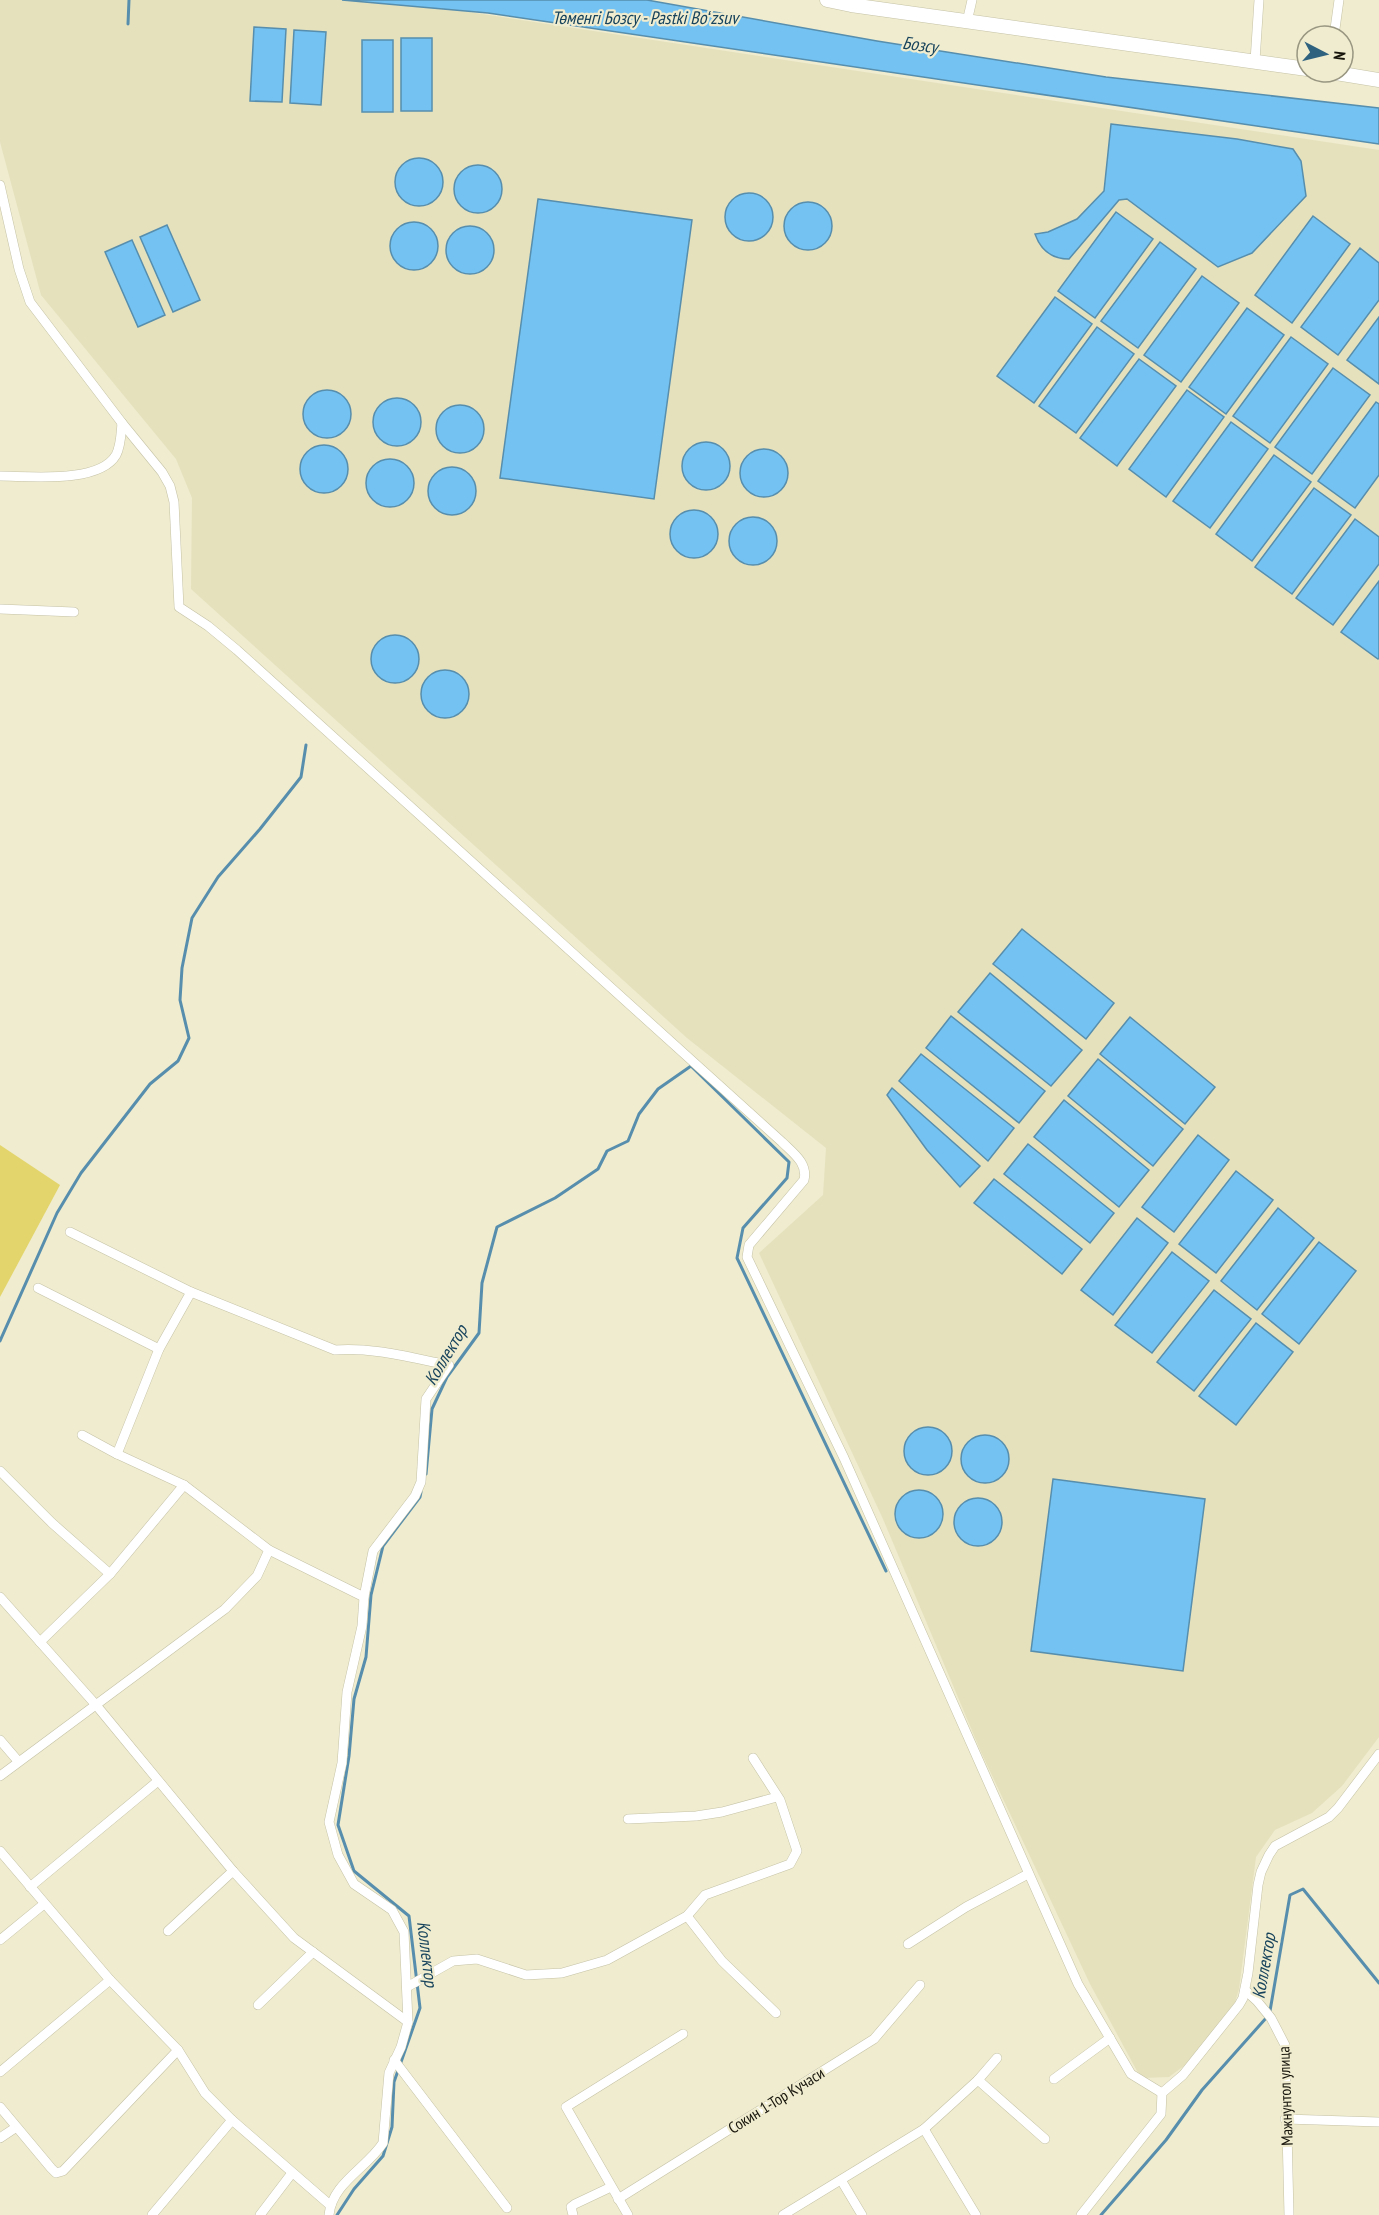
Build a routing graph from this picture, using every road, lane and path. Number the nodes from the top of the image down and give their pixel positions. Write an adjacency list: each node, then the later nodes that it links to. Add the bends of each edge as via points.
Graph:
1 (827, 0): 5 (main road)
2 (972, 0): 5 (street)
3 (1258, 0): 7 (street)
4 (1339, 0): 6 (street)
5 (967, 22): 7 (main road)
6 (1336, 24)
7 (1255, 61): 8 (main road)
8 (1295, 67)
9 (1355, 76): 10 (main road)
10 (1379, 80)
11 (0, 185): 12 (street, via 30,302)
12 (122, 423): 13 (street, via 116,456 103,467 79,475); 40 (street, via 162,472 173,493 179,607 237,650 782,1142 804,1167 804,1180 749,1245 747,1257 844,1458)
13 (0, 476)
14 (0, 609): 15 (street)
15 (74, 612)
16 (70, 1232): 18 (street)
17 (38, 1288): 19 (street)
18 (191, 1292): 19 (street); 27 (street, via 335,1350 379,1351 449,1365 426,1399 421,1482 415,1496 373,1551)
19 (159, 1349): 21 (street)
20 (82, 1435): 21 (street)
21 (117, 1454): 23 (street)
22 (0, 1471): 25 (street, via 52,1524)
23 (184, 1485): 24 (street); 25 (street)
24 (269, 1550): 27 (street); 29 (street, via 257,1576 225,1609)
25 (110, 1574): 28 (street)
26 (0, 1597): 28 (street)
27 (364, 1597): 50 (street, via 362,1626 347,1692 342,1763 328,1822 338,1856 354,1884 392,1910 404,1932)
28 (40, 1642): 29 (street)
29 (96, 1705): 33 (street); 35 (street)
30 (0, 1740): 33 (street)
31 (1379, 1754): 51 (street, via 1329,1817 1275,1846 1269,1855 1258,1885)
32 (753, 1758): 36 (street)
33 (18, 1761): 34 (street)
34 (0, 1776)
35 (158, 1781): 39 (street); 41 (street)
36 (777, 1797): 37 (street, via 696,1816); 43 (street, via 797,1851 790,1864 705,1895)
37 (628, 1819)
38 (0, 1851): 41 (street)
39 (233, 1870): 44 (street); 47 (street, via 294,1938)
40 (1028, 1874): 46 (street, via 966,1906); 56 (street, via 1078,1984)
41 (30, 1887): 42 (street)
42 (44, 1904): 45 (street); 48 (street)
43 (687, 1916): 50 (street, via 607,1960 562,1973 526,1975 477,1959 453,1961); 53 (street, via 722,1961)
44 (168, 1931)
45 (0, 1940)
46 (908, 1944)
47 (313, 1952): 52 (street); 54 (street)
48 (110, 1980): 57 (street); 60 (street)
49 (921, 1985): 75 (street, Сокин 1-Тор Kучаси, via 874,2039)
50 (407, 1987): 54 (street)
51 (1245, 1990): 63 (street, via 1239,2005 1183,2075); 66 (street, Мажнунтол улица, via 1268,2015 1285,2045)
52 (258, 2005)
53 (776, 2013)
54 (408, 2022): 59 (street)
55 (683, 2034): 74 (street, via 566,2107)
56 (1110, 2038): 61 (street); 63 (street, via 1131,2074)
57 (178, 2050): 65 (street, via 204,2093); 68 (street, via 63,2171 57,2173 51,2168)
58 (997, 2058): 62 (street)
59 (394, 2060): 76 (street); 77 (street, via 389,2073 383,2143 340,2187)
60 (0, 2072)
61 (1054, 2079)
62 (978, 2080): 69 (street); 71 (street)
63 (1162, 2093): 85 (street, via 1161,2114)
64 (0, 2107): 68 (street)
65 (232, 2120): 72 (street); 78 (street)
66 (1285, 2120): 67 (street); 86 (street, Мажнунтол улица)
67 (1379, 2122)
68 (15, 2128): 70 (street)
69 (924, 2129): 73 (street); 84 (street)
70 (0, 2138)
71 (1045, 2139)
72 (292, 2173): 77 (street); 79 (street)
73 (841, 2180): 82 (street); 83 (street)
74 (611, 2187): 75 (street); 80 (street, via 575,2204 571,2207)
75 (618, 2199): 81 (street)
76 (507, 2208)
77 (330, 2210)
78 (152, 2215)
79 (260, 2215)
80 (573, 2215)
81 (628, 2215)
82 (783, 2215)
83 (862, 2215)
84 (976, 2215)
85 (1081, 2215)
86 (1289, 2215)

